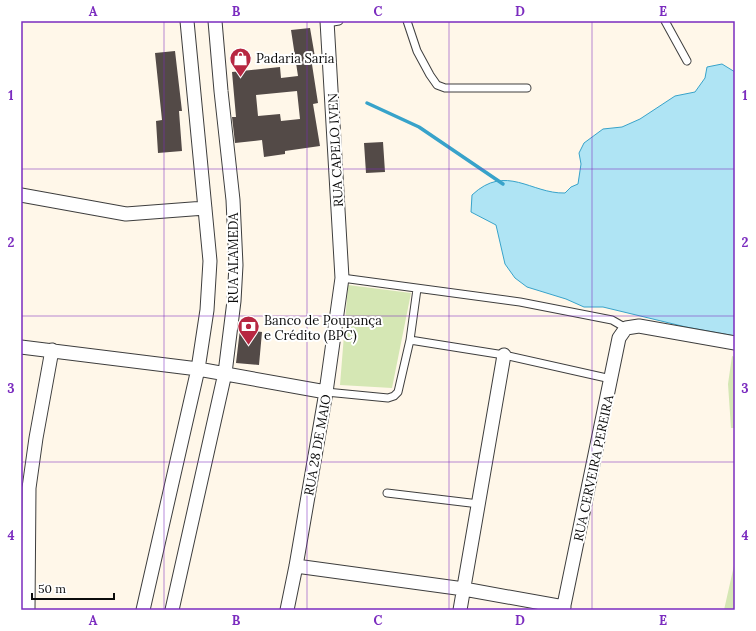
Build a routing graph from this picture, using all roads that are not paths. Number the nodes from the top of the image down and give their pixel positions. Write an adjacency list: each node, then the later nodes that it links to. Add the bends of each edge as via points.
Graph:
1 (187, 21): 9 (street, RUA ALAMEDA)
2 (215, 21): 19 (street, RUA ALAMEDA, via 220,91 233,200 236,265)
3 (407, 21): 7 (lane, via 417,51 437,85 446,88)
4 (665, 21): 6 (lane)
5 (331, 22): 10 (street, RUA CAPELO IVEN)
6 (687, 61)
7 (527, 88)
8 (21, 195): 9 (street, via 126,214)
9 (205, 208): 18 (street, RUA ALAMEDA, via 210,261 207,310)
10 (342, 278): 11 (lane); 21 (street, RUA 28 DE MAIO)
11 (416, 289): 12 (lane, via 520,302 612,320); 13 (lane)
12 (626, 328): 14 (street, via 639,326); 20 (street, RUA CERVEIRA PEREIRA, via 619,338)
13 (410, 340): 17 (lane); 21 (lane, via 398,392 394,396 388,398)
14 (735, 343)
15 (21, 346): 16 (street)
16 (52, 350): 18 (street); 28 (street, via 29,488)
17 (504, 355): 20 (lane); 23 (street)
18 (198, 369): 19 (street); 29 (street, RUA ALAMEDA)
19 (225, 373): 21 (street); 30 (street, RUA ALAMEDA)
20 (611, 379): 27 (street, RUA CERVEIRA PEREIRA)
21 (326, 392): 24 (street, RUA 28 DE MAIO)
22 (387, 493): 23 (lane)
23 (478, 504): 25 (street)
24 (296, 566): 25 (street); 31 (street, RUA 28 DE MAIO)
25 (464, 589): 27 (street); 32 (street)
26 (21, 609): 28 (street)
27 (564, 609)
28 (27, 610)
29 (143, 610)
30 (172, 610)
31 (287, 610)
32 (460, 610)

